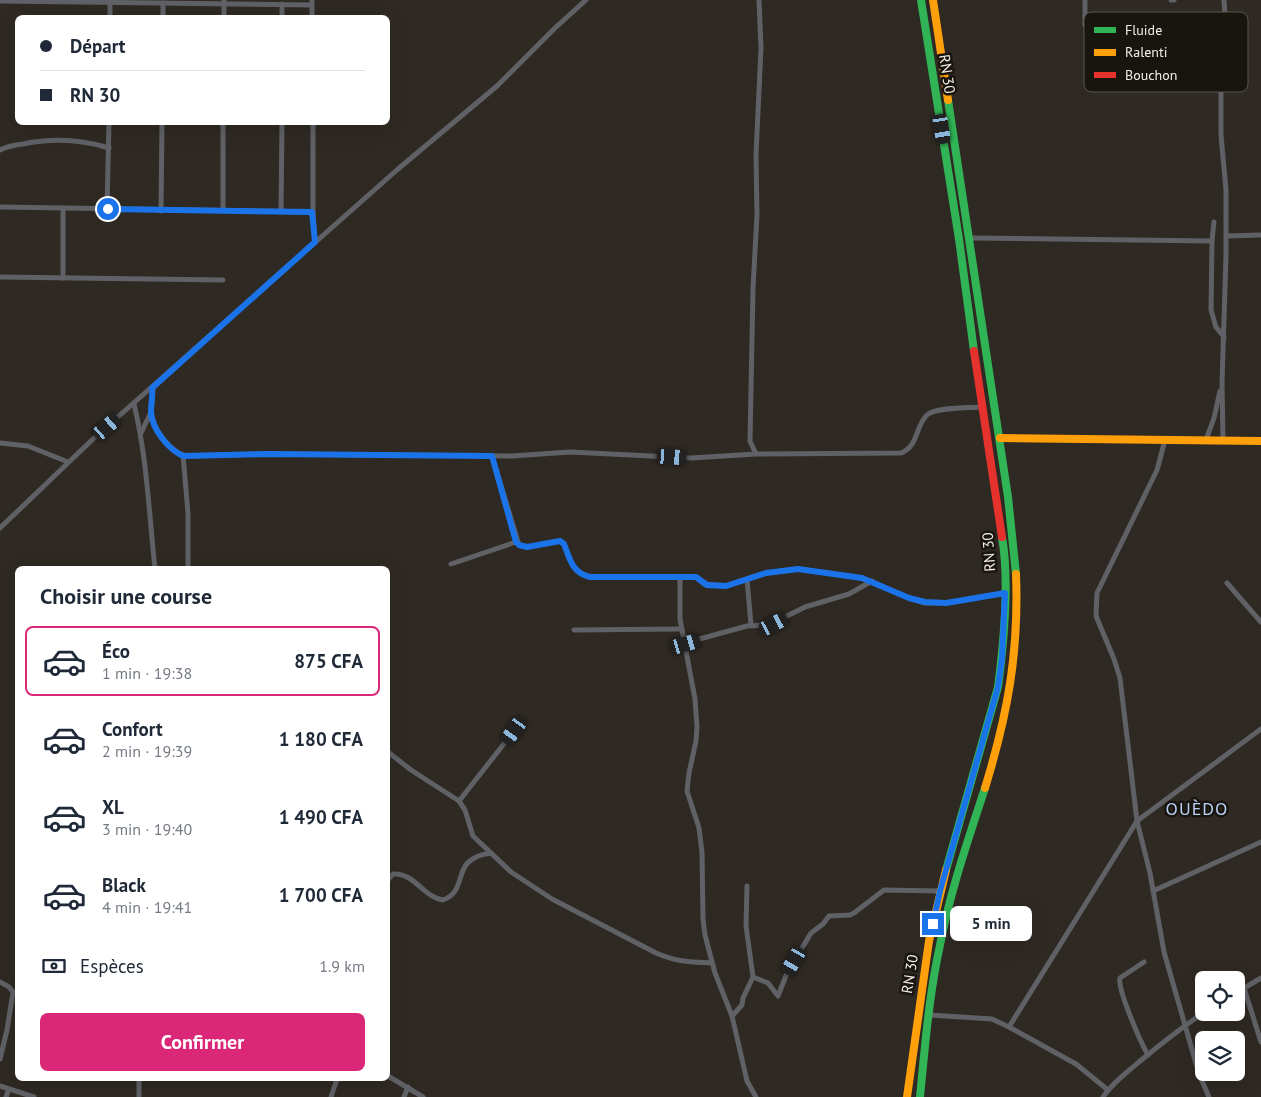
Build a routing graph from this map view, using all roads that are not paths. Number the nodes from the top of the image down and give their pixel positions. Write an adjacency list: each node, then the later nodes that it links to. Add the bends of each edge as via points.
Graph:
1 (586, 0): 36 (street, via 497,86)
2 (759, 0): 53 (street, via 750,441)
3 (921, 0): 44 (main road, RN 30 / RN 30)
4 (933, 0): 34 (main road, RN 30)
5 (0, 1): 6 (street)
6 (110, 2): 9 (street); 11 (street)
7 (224, 2): 9 (street); 10 (street); 13 (street)
8 (312, 2): 10 (street); 15 (street)
9 (163, 3): 12 (street)
10 (282, 4): 14 (street)
11 (110, 15)
12 (163, 15)
13 (224, 15)
14 (282, 15)
15 (312, 15)
16 (1221, 92): 33 (street)
17 (109, 125): 22 (street)
18 (162, 125): 27 (street)
19 (224, 125): 28 (street)
20 (282, 125): 29 (street)
21 (313, 125): 30 (street)
22 (109, 148): 23 (street, via 57,140 36,141); 26 (street)
23 (0, 150)
24 (0, 207): 25 (street)
25 (64, 208): 26 (street); 38 (street)
26 (108, 209): 27 (street)
27 (161, 211): 28 (street)
28 (223, 211): 29 (street)
29 (281, 212): 30 (street)
30 (312, 212): 36 (street)
31 (1214, 222): 35 (street)
32 (1261, 235): 33 (street)
33 (1226, 236): 40 (street)
34 (970, 238): 35 (street); 47 (main road, RN 30)
35 (1212, 241): 40 (street, via 1211,310 1216,327)
36 (315, 242): 42 (street)
37 (0, 277): 38 (street)
38 (63, 278): 39 (street)
39 (223, 280)
40 (1224, 338): 41 (street)
41 (1222, 383): 49 (street); 50 (street)
42 (152, 388): 43 (street); 45 (street)
43 (134, 404): 46 (street); 56 (street)
44 (982, 407): 53 (street, via 928,415 911,448 901,453); 66 (main road, RN 30 / RN 30, via 1004,547)
45 (151, 412): 46 (street); 54 (street, via 158,432)
46 (141, 433): 60 (street)
47 (1000, 438): 48 (main road); 90 (main road, RN 30, via 1014,546 1014,659 996,748 940,943)
48 (1165, 440): 49 (main road); 76 (street, via 1157,470 1106,574 1095,607 1098,624 1120,678)
49 (1206, 440): 50 (main road)
50 (1223, 440): 51 (main road)
51 (1261, 441)
52 (0, 443): 56 (street, via 28,446)
53 (756, 454): 55 (street, via 691,458 570,452)
54 (183, 456): 55 (street); 61 (street)
55 (492, 456): 58 (street)
56 (68, 462): 57 (street)
57 (0, 528)
58 (516, 542): 59 (street); 62 (street, via 527,547 560,541 576,571 590,577)
59 (451, 564)
60 (155, 566)
61 (188, 566)
62 (680, 578): 63 (street, via 696,577 707,585 723,586); 69 (street)
63 (747, 579): 64 (street, via 798,569); 68 (street)
64 (872, 582): 66 (street, via 925,602 946,603); 68 (street, via 849,594 805,607 774,624)
65 (1227, 583): 67 (street)
66 (1005, 593): 81 (main road, RN 30 / RN 30, via 998,687)
67 (1261, 622)
68 (751, 625): 71 (street)
69 (682, 629): 70 (street); 71 (street)
70 (574, 630)
71 (686, 644): 84 (street, via 697,727 687,791 699,828 703,919)
72 (1261, 729): 76 (street)
73 (514, 731): 75 (street)
74 (390, 754): 75 (street)
75 (459, 801): 78 (street, via 473,836)
76 (1137, 820): 82 (street); 94 (street)
77 (1261, 842): 82 (street)
78 (491, 853): 79 (street, via 473,857 464,868 458,886 444,900 405,876 393,874); 84 (street, via 511,872 552,899 656,953 673,960)
79 (390, 878)
80 (748, 886): 85 (street, via 746,926)
81 (940, 891): 85 (street, via 884,890 850,915 829,916 811,933 787,973 778,996 768,983); 112 (main road, RN 30 / RN 30, via 926,958)
82 (1152, 891): 93 (street)
83 (1144, 962): 96 (street, via 1119,982)
84 (712, 963): 91 (street)
85 (753, 976): 91 (street, via 742,1005)
86 (1261, 978): 88 (street)
87 (0, 982): 97 (street, via 13,992)
88 (1245, 987)
89 (1245, 991): 95 (street)
90 (929, 1015): 94 (street, via 992,1019); 113 (main road, RN 30)
91 (732, 1016): 111 (street, via 747,1081)
92 (1195, 1018): 93 (street)
93 (1184, 1025): 96 (street); 115 (street)
94 (1009, 1027): 104 (street, via 1076,1064)
95 (1261, 1042)
96 (1148, 1055): 104 (street)
97 (0, 1059)
98 (390, 1077): 102 (street)
99 (140, 1081): 107 (street)
100 (336, 1081): 108 (street)
101 (0, 1086): 103 (street)
102 (408, 1087): 109 (street); 110 (street)
103 (9, 1089): 105 (street); 106 (street)
104 (1108, 1090): 114 (street)
105 (6, 1097)
106 (34, 1097)
107 (140, 1097)
108 (331, 1097)
109 (404, 1097)
110 (423, 1097)
111 (756, 1097)
112 (907, 1097)
113 (920, 1097)
114 (1103, 1097)
115 (1209, 1097)

